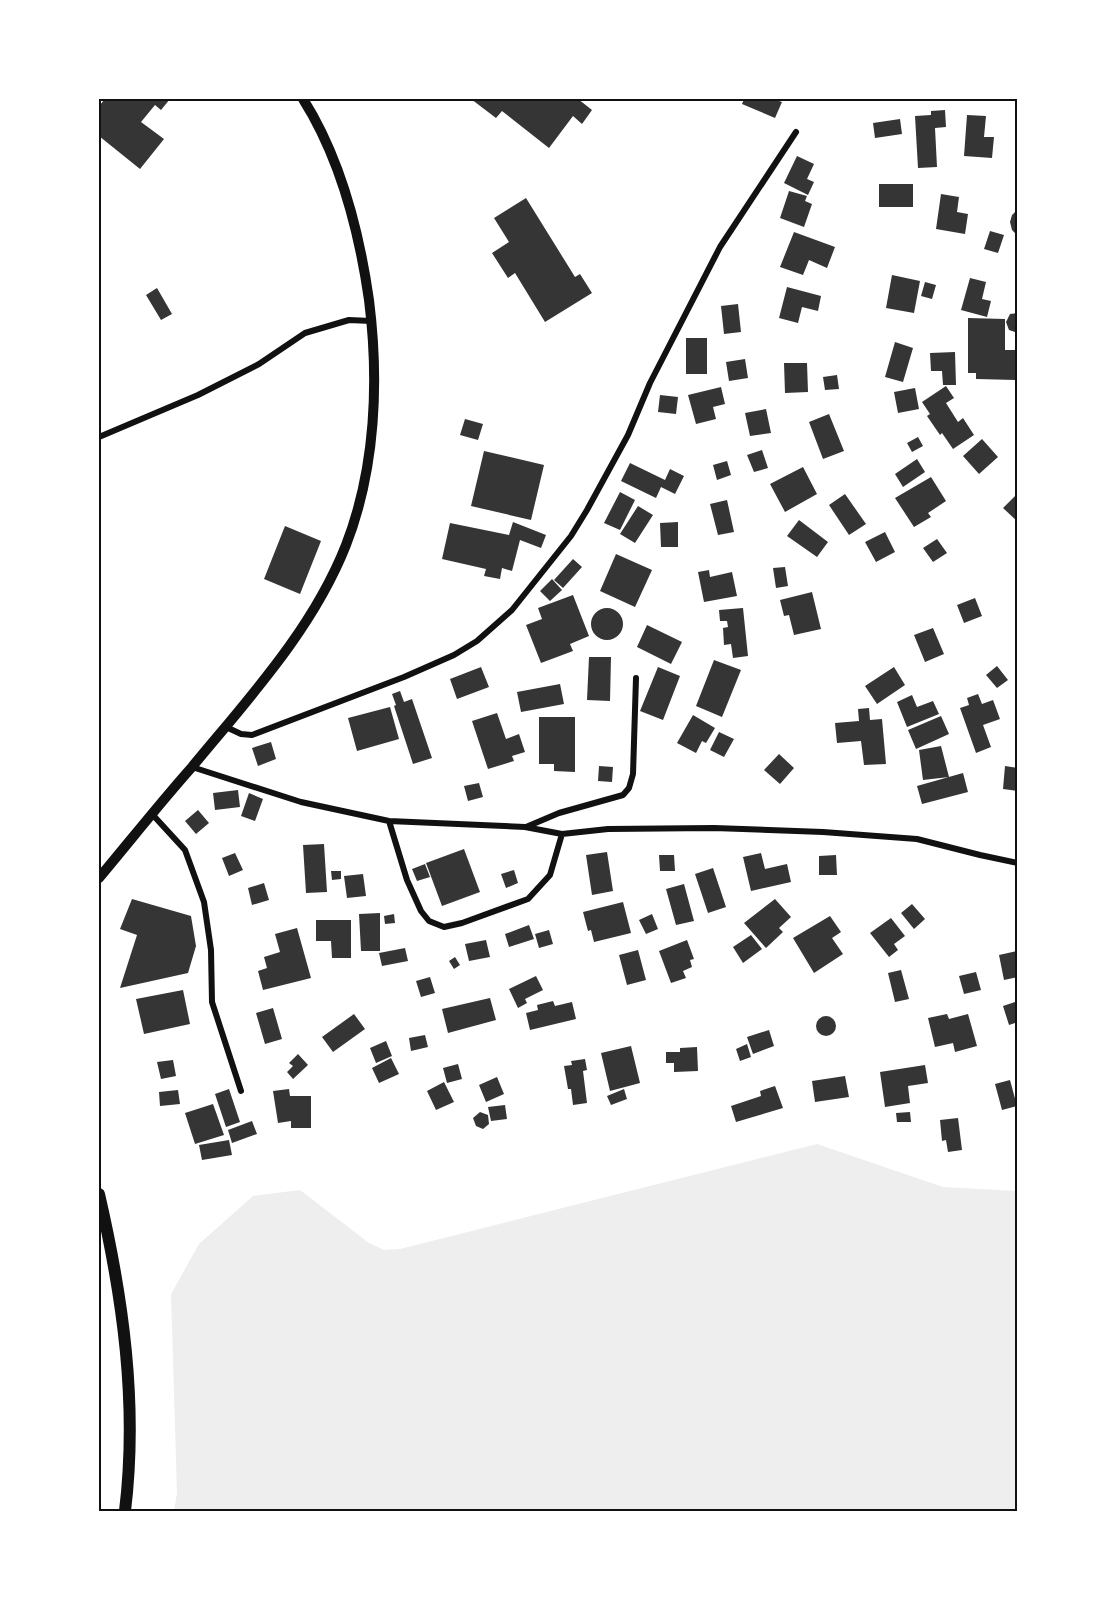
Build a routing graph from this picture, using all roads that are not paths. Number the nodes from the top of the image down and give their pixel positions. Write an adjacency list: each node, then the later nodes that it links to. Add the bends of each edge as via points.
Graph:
1 (303, 99): 3 (street, via 344,188 364,270)
2 (796, 132): 6 (street, via 720,247 587,510 512,610 454,655 404,677 252,735)
3 (371, 321): 4 (street, via 349,320 305,333 249,369 198,395); 6 (street, via 375,355 371,437 358,509 346,544 316,606)
4 (99, 437)
5 (636, 678): 10 (street, via 633,774 629,788 616,798 559,813)
6 (226, 727): 7 (street)
7 (191, 767): 8 (street); 9 (street, via 301,802)
8 (152, 814): 13 (street); 14 (street, via 185,850 204,902 211,950 212,1002)
9 (389, 821): 10 (street); 11 (street, via 420,911 429,921 444,927 528,898 550,875)
10 (525, 827): 11 (street)
11 (562, 834): 12 (street, via 620,828 823,832 917,839)
12 (1018, 863)
13 (99, 878)
14 (241, 1091)
15 (99, 1194): 16 (main road, via 122,1306 129,1373)
16 (125, 1511)

